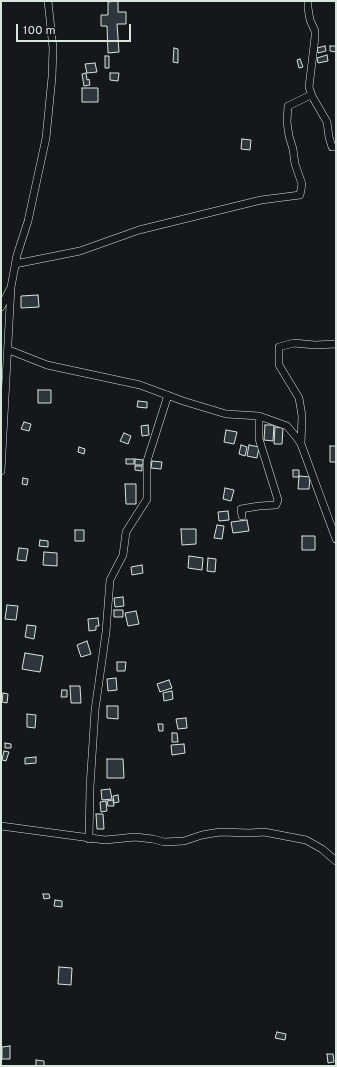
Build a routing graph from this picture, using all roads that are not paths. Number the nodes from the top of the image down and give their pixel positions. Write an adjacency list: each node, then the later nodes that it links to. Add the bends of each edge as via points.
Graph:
1 (48, 1): 5 (street, via 53,48 46,138 28,221)
2 (308, 1): 3 (street, via 310,20 315,31 309,87)
3 (312, 95): 4 (street, via 327,122 332,147); 5 (street, via 288,106 289,136 302,184 300,195 266,199 154,226 80,251)
4 (336, 147)
5 (15, 264): 6 (street)
6 (11, 287): 7 (street); 9 (street)
7 (1, 307)
8 (336, 344): 12 (street, via 315,346 294,343 279,347 279,365 299,398 302,416)
9 (8, 350): 10 (street, via 47,365 140,385); 13 (street)
10 (168, 395): 11 (street, via 226,414); 17 (street, via 147,461 147,499 126,532 123,555 110,580 95,710)
11 (259, 416): 12 (street, via 287,426); 14 (street, via 259,439 278,500 276,505 241,509)
12 (301, 444): 15 (street)
13 (1, 471)
14 (242, 516)
15 (336, 539)
16 (1, 826): 17 (street)
17 (89, 839): 18 (street, via 135,837 164,842 184,841 220,832 264,832 306,840)
18 (336, 861)

